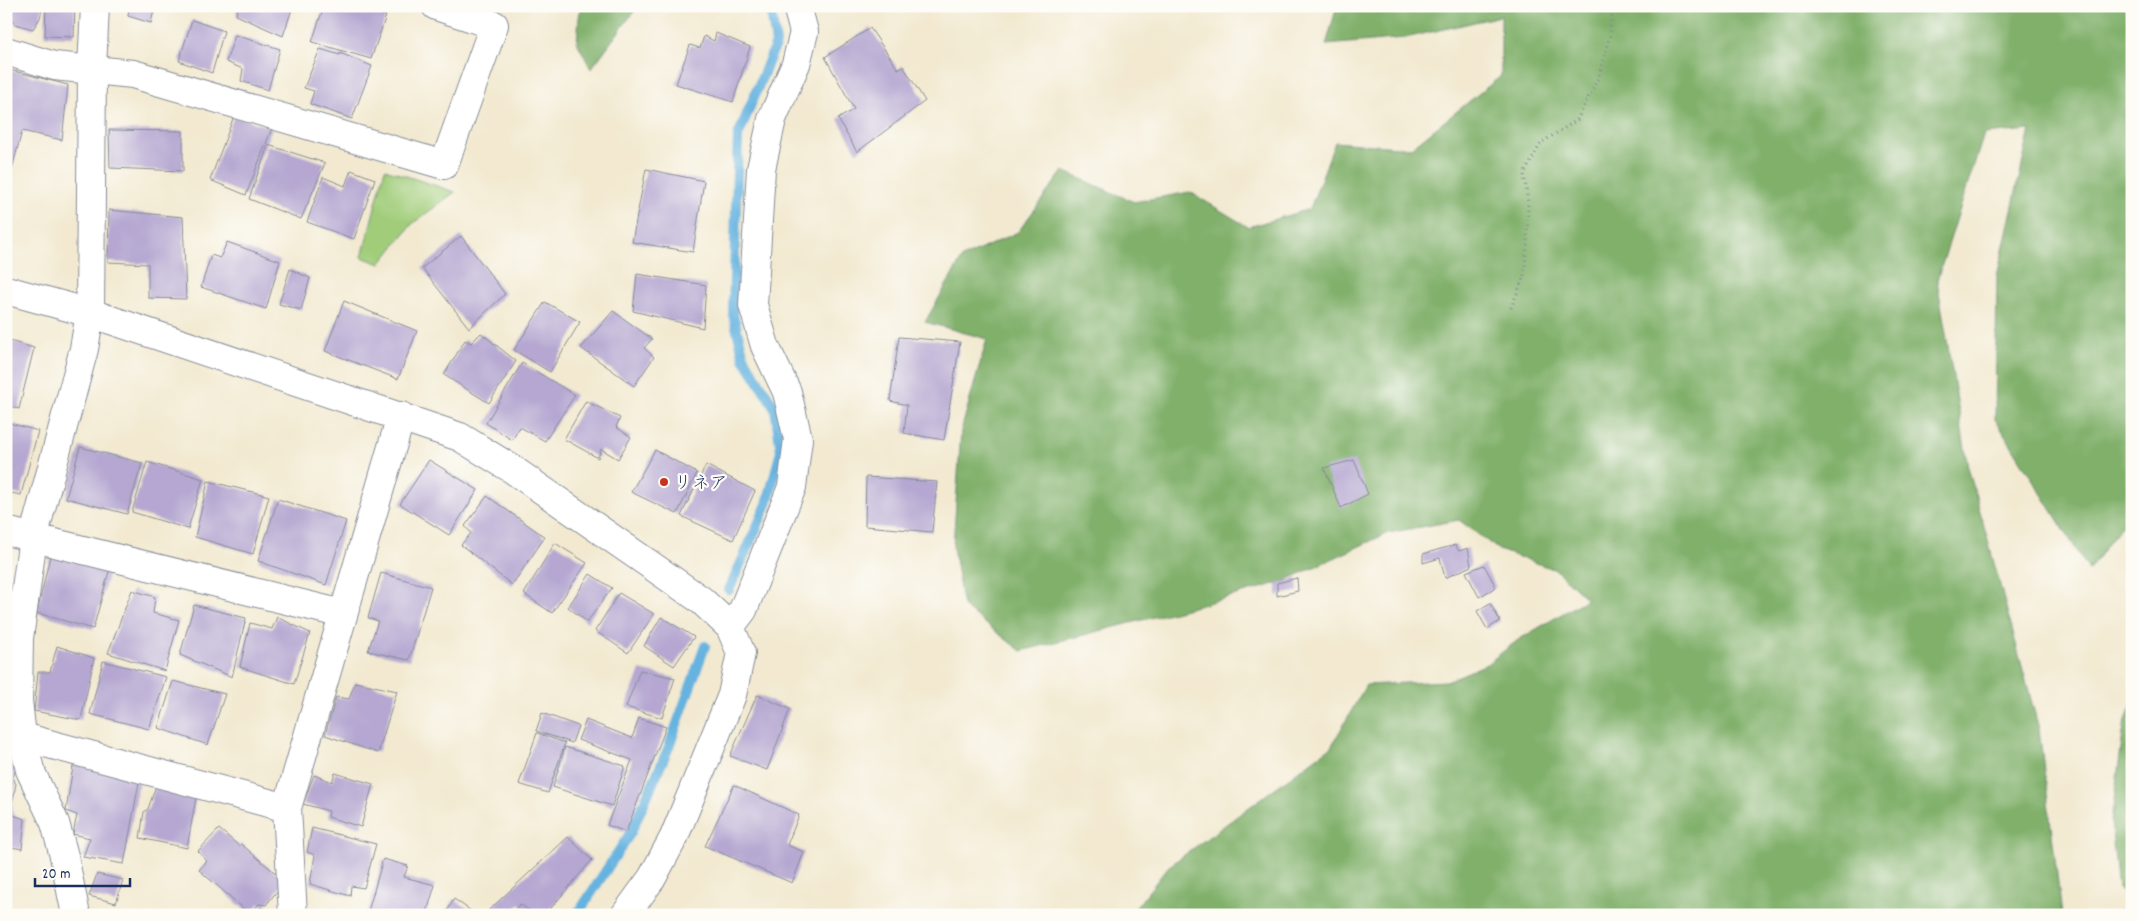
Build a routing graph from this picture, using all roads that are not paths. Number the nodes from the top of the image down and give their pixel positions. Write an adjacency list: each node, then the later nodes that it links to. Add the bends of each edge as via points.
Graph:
1 (95, 6): 5 (street)
2 (436, 6): 5 (street, via 494,25 444,165 133,74)
3 (797, 6): 12 (street, via 804,32 796,64 772,119 761,169 753,305 765,346 788,392 798,439 792,487 743,610)
4 (6, 51): 5 (street, via 54,66)
5 (92, 70): 7 (street)
6 (6, 290): 7 (street)
7 (90, 314): 8 (street); 10 (street, via 84,349)
8 (401, 416): 11 (street); 12 (street, via 460,437 512,469 702,600)
9 (6, 531): 10 (street)
10 (33, 538): 11 (street); 13 (street, via 19,638)
11 (343, 614): 14 (street)
12 (730, 627): 17 (street, via 740,653 732,695 674,837 652,878)
13 (14, 734): 14 (street); 15 (street, via 55,823)
14 (287, 808): 16 (street)
15 (76, 915)
16 (293, 915)
17 (625, 915)

